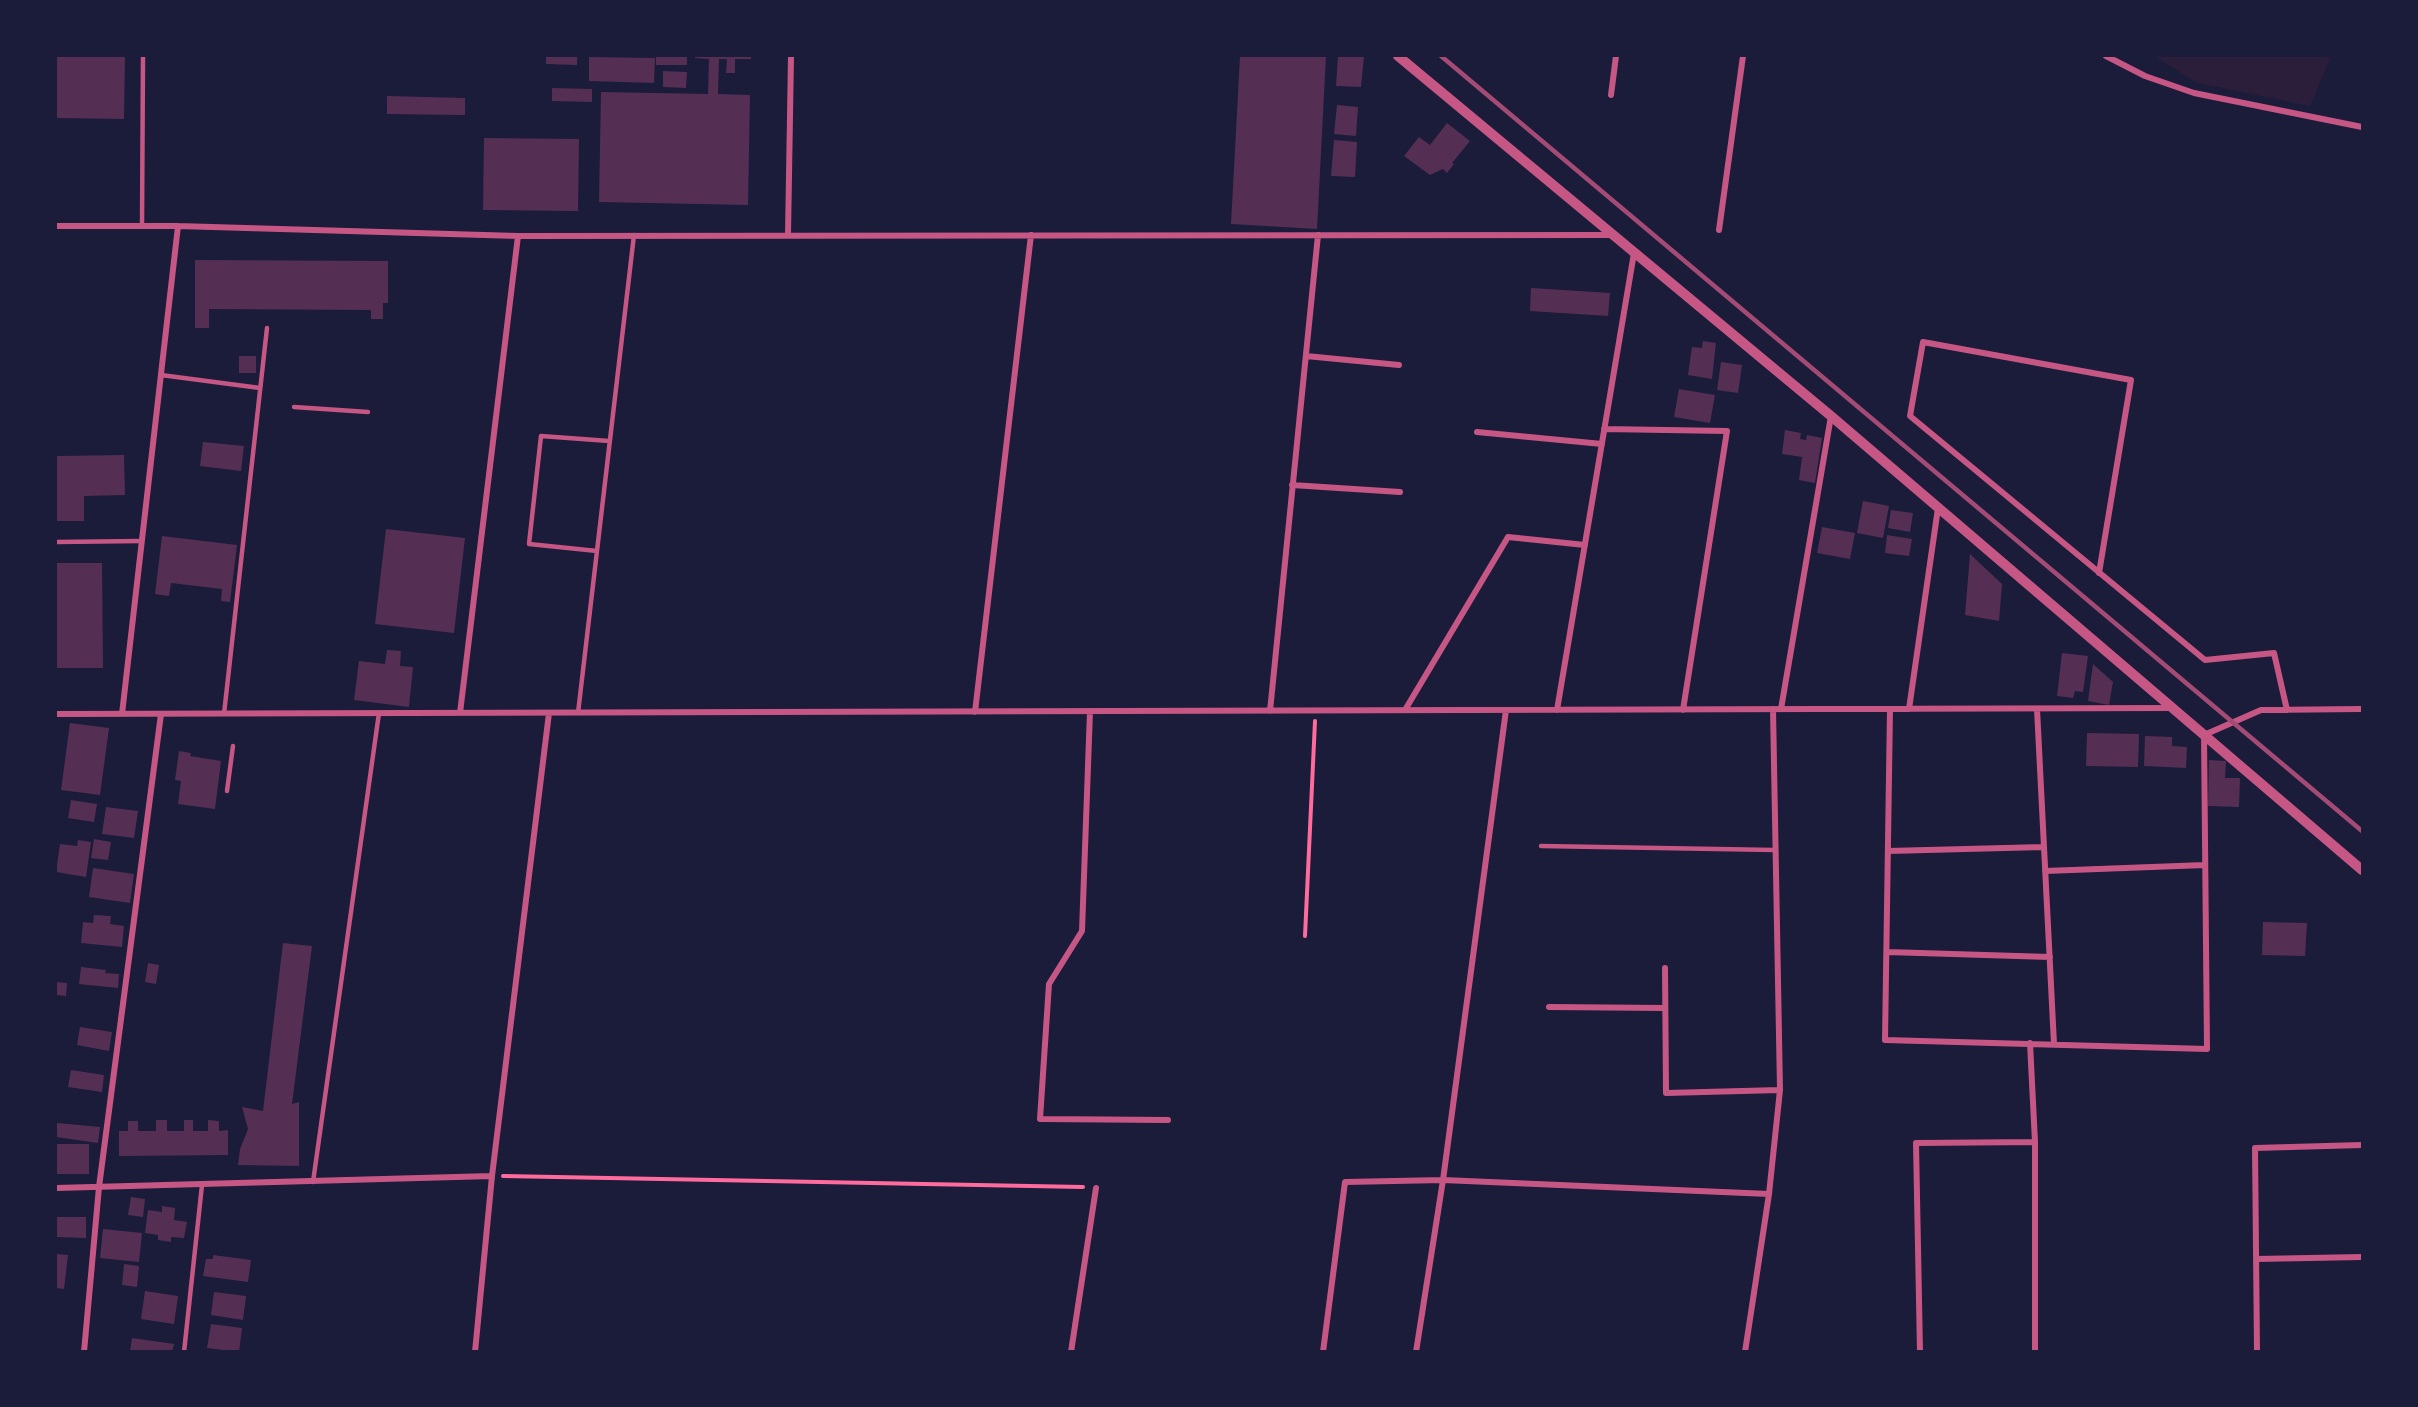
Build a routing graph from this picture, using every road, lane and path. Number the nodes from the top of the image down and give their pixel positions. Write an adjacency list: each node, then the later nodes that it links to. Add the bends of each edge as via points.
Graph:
1 (144, 56): 10 (lane)
2 (791, 56): 13 (street)
3 (1398, 56): 16 (street)
4 (1616, 56): 7 (street)
5 (1743, 56): 12 (street)
6 (2106, 56): 8 (street, via 2145,76 2194,93)
7 (1611, 95)
8 (2362, 127)
9 (56, 226): 10 (street)
10 (142, 226): 11 (street)
11 (178, 226): 17 (street); 23 (street)
12 (1719, 230)
13 (788, 235): 14 (street); 18 (street)
14 (1031, 235): 15 (street); 55 (street)
15 (1318, 235): 16 (street); 21 (street)
16 (1613, 235): 19 (street)
17 (518, 236): 18 (street); 57 (street)
18 (634, 236): 30 (lane)
19 (1634, 252): 27 (street); 28 (street)
20 (267, 328): 24 (lane)
21 (1306, 356): 22 (street); 32 (street)
22 (1399, 365)
23 (161, 375): 24 (lane); 35 (street)
24 (260, 388): 63 (lane)
25 (294, 407): 26 (lane)
26 (368, 412)
27 (1831, 416): 34 (street); 42 (street)
28 (1604, 429): 31 (street); 50 (street, via 1727,431)
29 (1477, 432): 31 (street)
30 (609, 441): 38 (lane); 38 (lane, via 541,436 529,544)
31 (1602, 444): 37 (street)
32 (1293, 485): 33 (street); 53 (street)
33 (1400, 492)
34 (1938, 507): 40 (street); 44 (street)
35 (142, 540): 36 (lane); 61 (street)
36 (56, 542)
37 (1585, 545): 47 (street, via 1508,537); 49 (street)
38 (597, 551): 59 (lane)
39 (2099, 573): 39 (street, via 1910,416 1923,342 2131,380); 51 (street, via 2205,660 2274,653)
40 (2174, 708): 45 (street); 64 (street)
41 (1773, 709): 42 (street); 50 (street); 69 (street)
42 (1781, 709): 43 (street)
43 (1890, 709): 44 (street); 70 (street)
44 (1910, 709): 45 (street)
45 (2037, 709): 68 (street)
46 (2362, 709): 51 (street)
47 (1405, 710): 48 (street); 54 (street)
48 (1506, 710): 49 (street); 87 (street)
49 (1557, 710): 50 (street)
50 (1683, 710)
51 (2287, 710): 64 (street, via 2260,710)
52 (1090, 711): 53 (street); 55 (street); 83 (street, via 1082,931 1049,984 1040,1119)
53 (1270, 711): 54 (street)
54 (1316, 711): 74 (path)
55 (975, 712): 59 (street)
56 (379, 713): 57 (street); 63 (street); 88 (lane)
57 (460, 713): 58 (street)
58 (549, 713): 59 (street); 86 (street)
59 (578, 713)
60 (56, 714): 61 (street)
61 (122, 714): 62 (street)
62 (161, 714): 63 (street); 90 (street)
63 (224, 714)
64 (2204, 735): 71 (street); 72 (street)
65 (233, 746): 66 (lane)
66 (226, 791)
67 (1541, 846): 69 (lane)
68 (2044, 847): 70 (street); 73 (street)
69 (1775, 850): 82 (street)
70 (1888, 851): 75 (street)
71 (2205, 865): 73 (street); 81 (street, via 2207,1049)
72 (2362, 870)
73 (2045, 871): 76 (street)
74 (1305, 936)
75 (1887, 952): 76 (street); 80 (street, via 1885,1040)
76 (2050, 957): 81 (street)
77 (1665, 968): 79 (street)
78 (1548, 1007): 79 (street)
79 (1665, 1008): 82 (street, via 1666,1093)
80 (2030, 1043): 81 (street); 84 (street)
81 (2054, 1044)
82 (1780, 1090): 93 (street)
83 (1167, 1120)
84 (2035, 1142): 103 (street, via 1916,1143); 104 (street)
85 (2362, 1145): 95 (street, via 2255,1148)
86 (492, 1176): 88 (street); 92 (path); 98 (street)
87 (1443, 1180): 93 (street); 100 (street, via 1345,1182); 101 (street)
88 (313, 1182): 89 (street)
89 (202, 1185): 90 (street); 97 (lane)
90 (99, 1187): 91 (street); 96 (street)
91 (56, 1188)
92 (1096, 1188): 99 (street)
93 (1768, 1194): 102 (street)
94 (2362, 1257): 95 (street)
95 (2256, 1259): 105 (street)
96 (84, 1352)
97 (184, 1352)
98 (475, 1352)
99 (1071, 1352)
100 (1323, 1352)
101 (1416, 1352)
102 (1745, 1352)
103 (1920, 1352)
104 (2035, 1352)
105 (2256, 1352)

